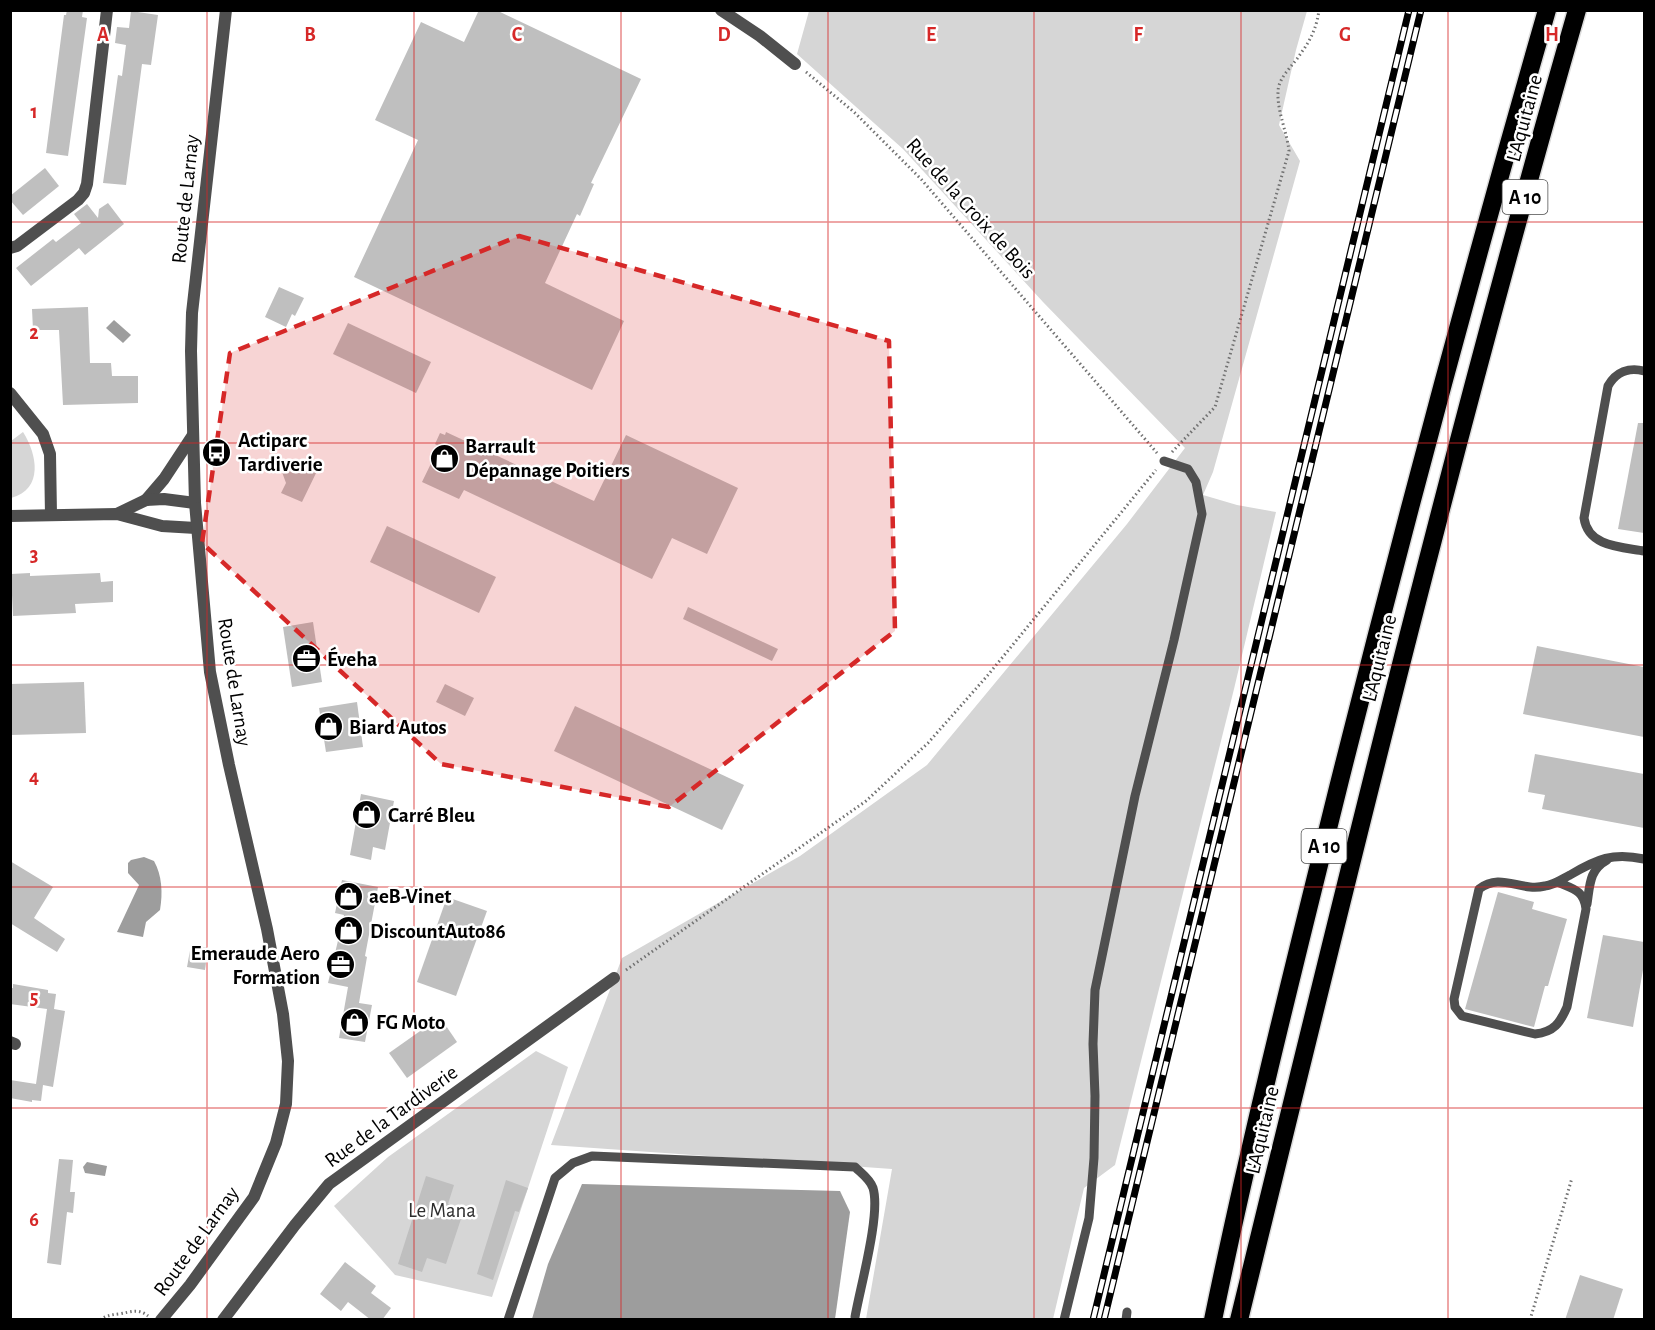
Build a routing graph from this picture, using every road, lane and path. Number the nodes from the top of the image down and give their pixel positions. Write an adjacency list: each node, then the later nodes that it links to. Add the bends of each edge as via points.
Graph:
1 (107, 10): 8 (street, via 84,193)
2 (226, 10): 11 (street, Route de Larnay, via 192,313)
3 (721, 10): 7 (street)
4 (1319, 10): 12 (path, via 1317,26 1277,90 1289,152 1215,407)
5 (1547, 10): 33 (highway, L'Aquitaine / A 10, via 1362,694 1251,1145)
6 (1577, 10): 34 (highway, L'Aquitaine / A 10, via 1417,599)
7 (795, 64): 12 (path, Rue de la Croix de Bois, via 854,112 921,179)
8 (10, 248)
9 (1644, 371): 19 (lane, via 1622,372 1608,386 1584,518 1589,535 1600,542)
10 (10, 393): 16 (street, via 43,434 50,454)
11 (193, 435): 13 (street); 14 (street, Route de Larnay)
12 (1164, 461): 24 (path, via 928,743 866,801); 32 (lane, via 1188,469 1196,482 1202,514 1135,796 1095,990 1095,1147 1089,1218)
13 (146, 500): 14 (street); 15 (street)
14 (195, 503): 18 (street, Route de Larnay)
15 (117, 514): 16 (street); 18 (street, via 162,526)
16 (51, 515): 17 (street)
17 (10, 516)
18 (196, 528): 29 (street, Route de Larnay, via 210,672 281,1004 286,1104 276,1143 254,1197)
19 (1644, 551)
20 (1611, 857): 21 (lane); 22 (lane, via 1594,861); 23 (lane, via 1590,876)
21 (1644, 859)
22 (1557, 882): 23 (lane, via 1580,893); 23 (lane, via 1527,887 1495,881 1479,889 1454,999 1462,1016 1520,1032 1544,1033 1556,1027 1567,1007)
23 (1586, 909)
24 (614, 978): 30 (street, Rue de la Tardiverie, via 329,1185)
25 (1572, 1178): 35 (path)
26 (855, 1317): 31 (lane, via 876,1209 873,1186 855,1167 592,1156 573,1163 555,1178)
27 (100, 1320): 28 (path, via 106,1315 130,1311 140,1311)
28 (153, 1320)
29 (161, 1320)
30 (223, 1320)
31 (508, 1320)
32 (1064, 1320)
33 (1214, 1320)
34 (1239, 1320)
35 (1530, 1320)

